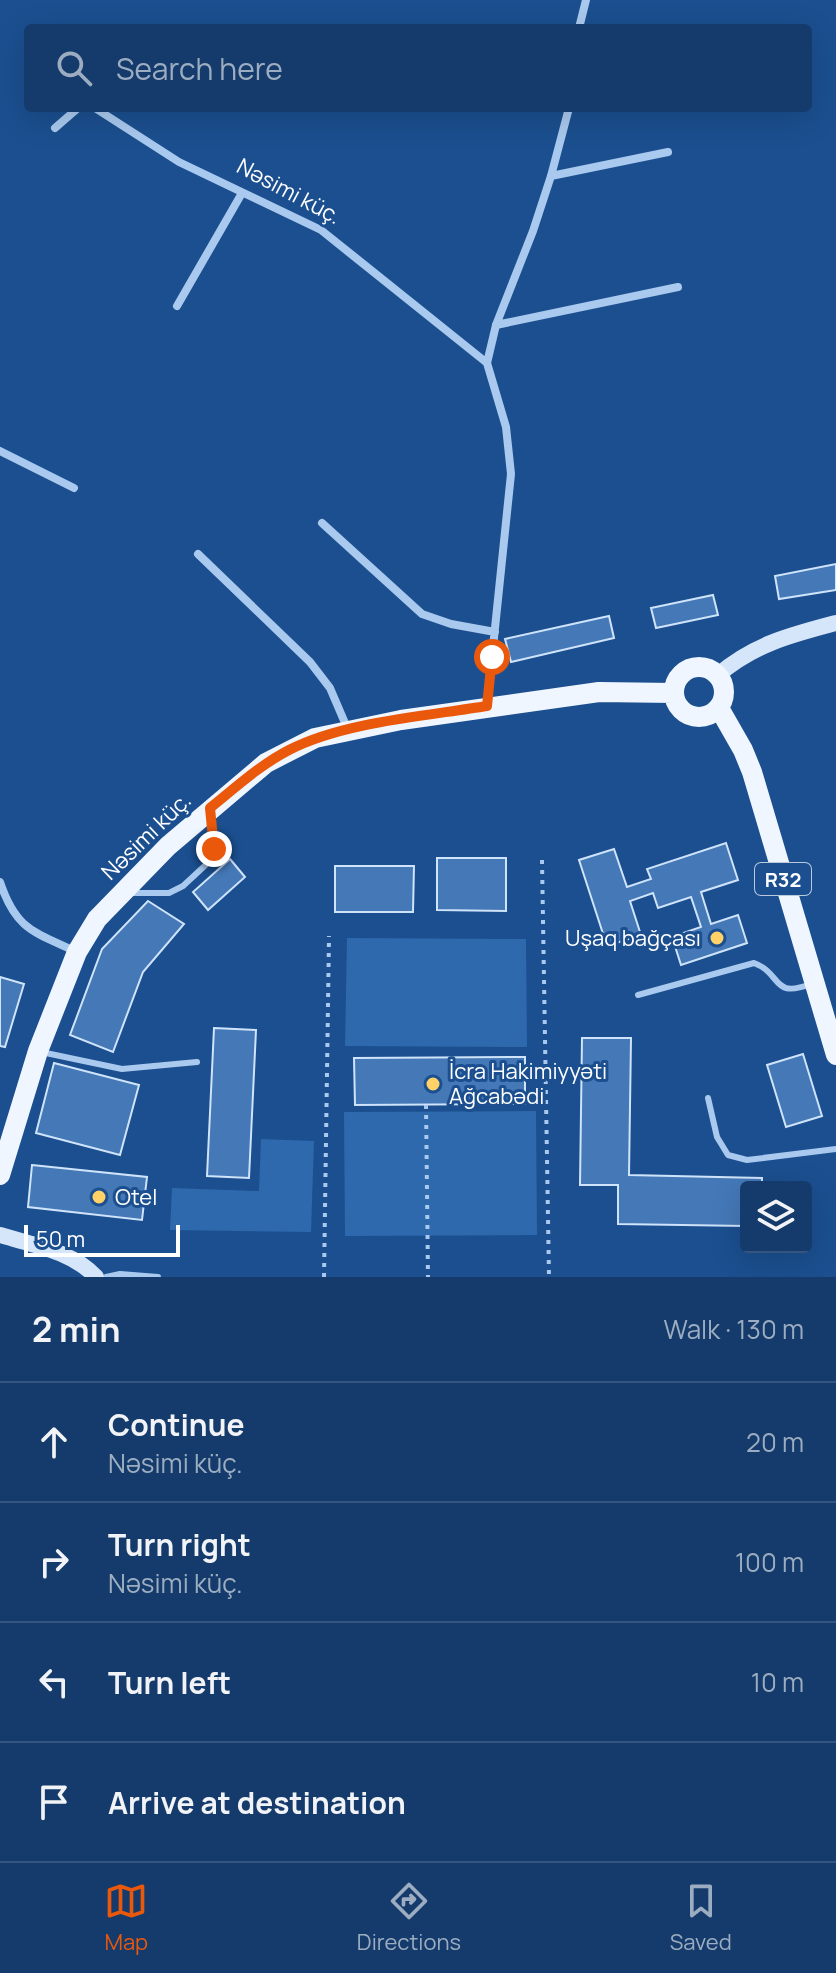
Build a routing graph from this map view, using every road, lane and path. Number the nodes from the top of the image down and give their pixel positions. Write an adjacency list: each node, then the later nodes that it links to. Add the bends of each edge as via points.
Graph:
1 (586, 0): 2 (street)
2 (580, 24)
3 (73, 112): 6 (street)
4 (101, 112): 9 (street, Nəsimi küç., via 179,162)
5 (568, 112): 8 (street)
6 (55, 128)
7 (668, 152): 8 (street)
8 (551, 176): 12 (street)
9 (242, 193): 11 (street); 13 (street, Nəsimi küç., via 321,230)
10 (678, 287): 12 (street)
11 (177, 306)
12 (496, 325): 13 (street)
13 (487, 363): 19 (street, via 506,427 511,474)
14 (0, 451): 15 (street)
15 (74, 488)
16 (322, 523): 19 (street, via 422,614)
17 (198, 554): 24 (street, via 310,662 330,688)
18 (836, 623): 20 (street, via 771,641 740,656)
19 (495, 632): 22 (street)
20 (718, 675): 21 (main road, via 695,667 684,672); 23 (main road, via 724,697)
21 (674, 693): 22 (main road, Nəsimi küç., via 599,692); 23 (main road, via 686,714 709,715)
22 (487, 706): 24 (main road, Nəsimi küç.)
23 (719, 708): 31 (main road, R32, via 752,772)
24 (348, 730): 25 (main road, Nəsimi küç., via 290,749)
25 (210, 808): 28 (main road, Nəsimi küç.); 28 (lane, via 211,860 169,893)
26 (542, 860): 46 (path)
27 (0, 882): 30 (street, via 17,920)
28 (120, 893): 30 (main road, Nəsimi küç.)
29 (329, 936): 44 (path)
30 (77, 952): 33 (main road, Nəsimi küç.)
31 (814, 983): 32 (lane, via 784,989 754,963); 34 (main road, R32)
32 (638, 995)
33 (38, 1051): 35 (lane, via 122,1069); 39 (main road, Nəsimi küç.)
34 (836, 1055)
35 (197, 1062)
36 (708, 1098): 38 (lane, via 717,1137 728,1155 747,1160)
37 (426, 1105): 45 (path)
38 (836, 1149)
39 (0, 1172)
40 (0, 1235): 41 (street, via 69,1256)
41 (96, 1277)
42 (106, 1277): 43 (lane)
43 (158, 1277)
44 (324, 1277)
45 (428, 1277)
46 (549, 1277)

